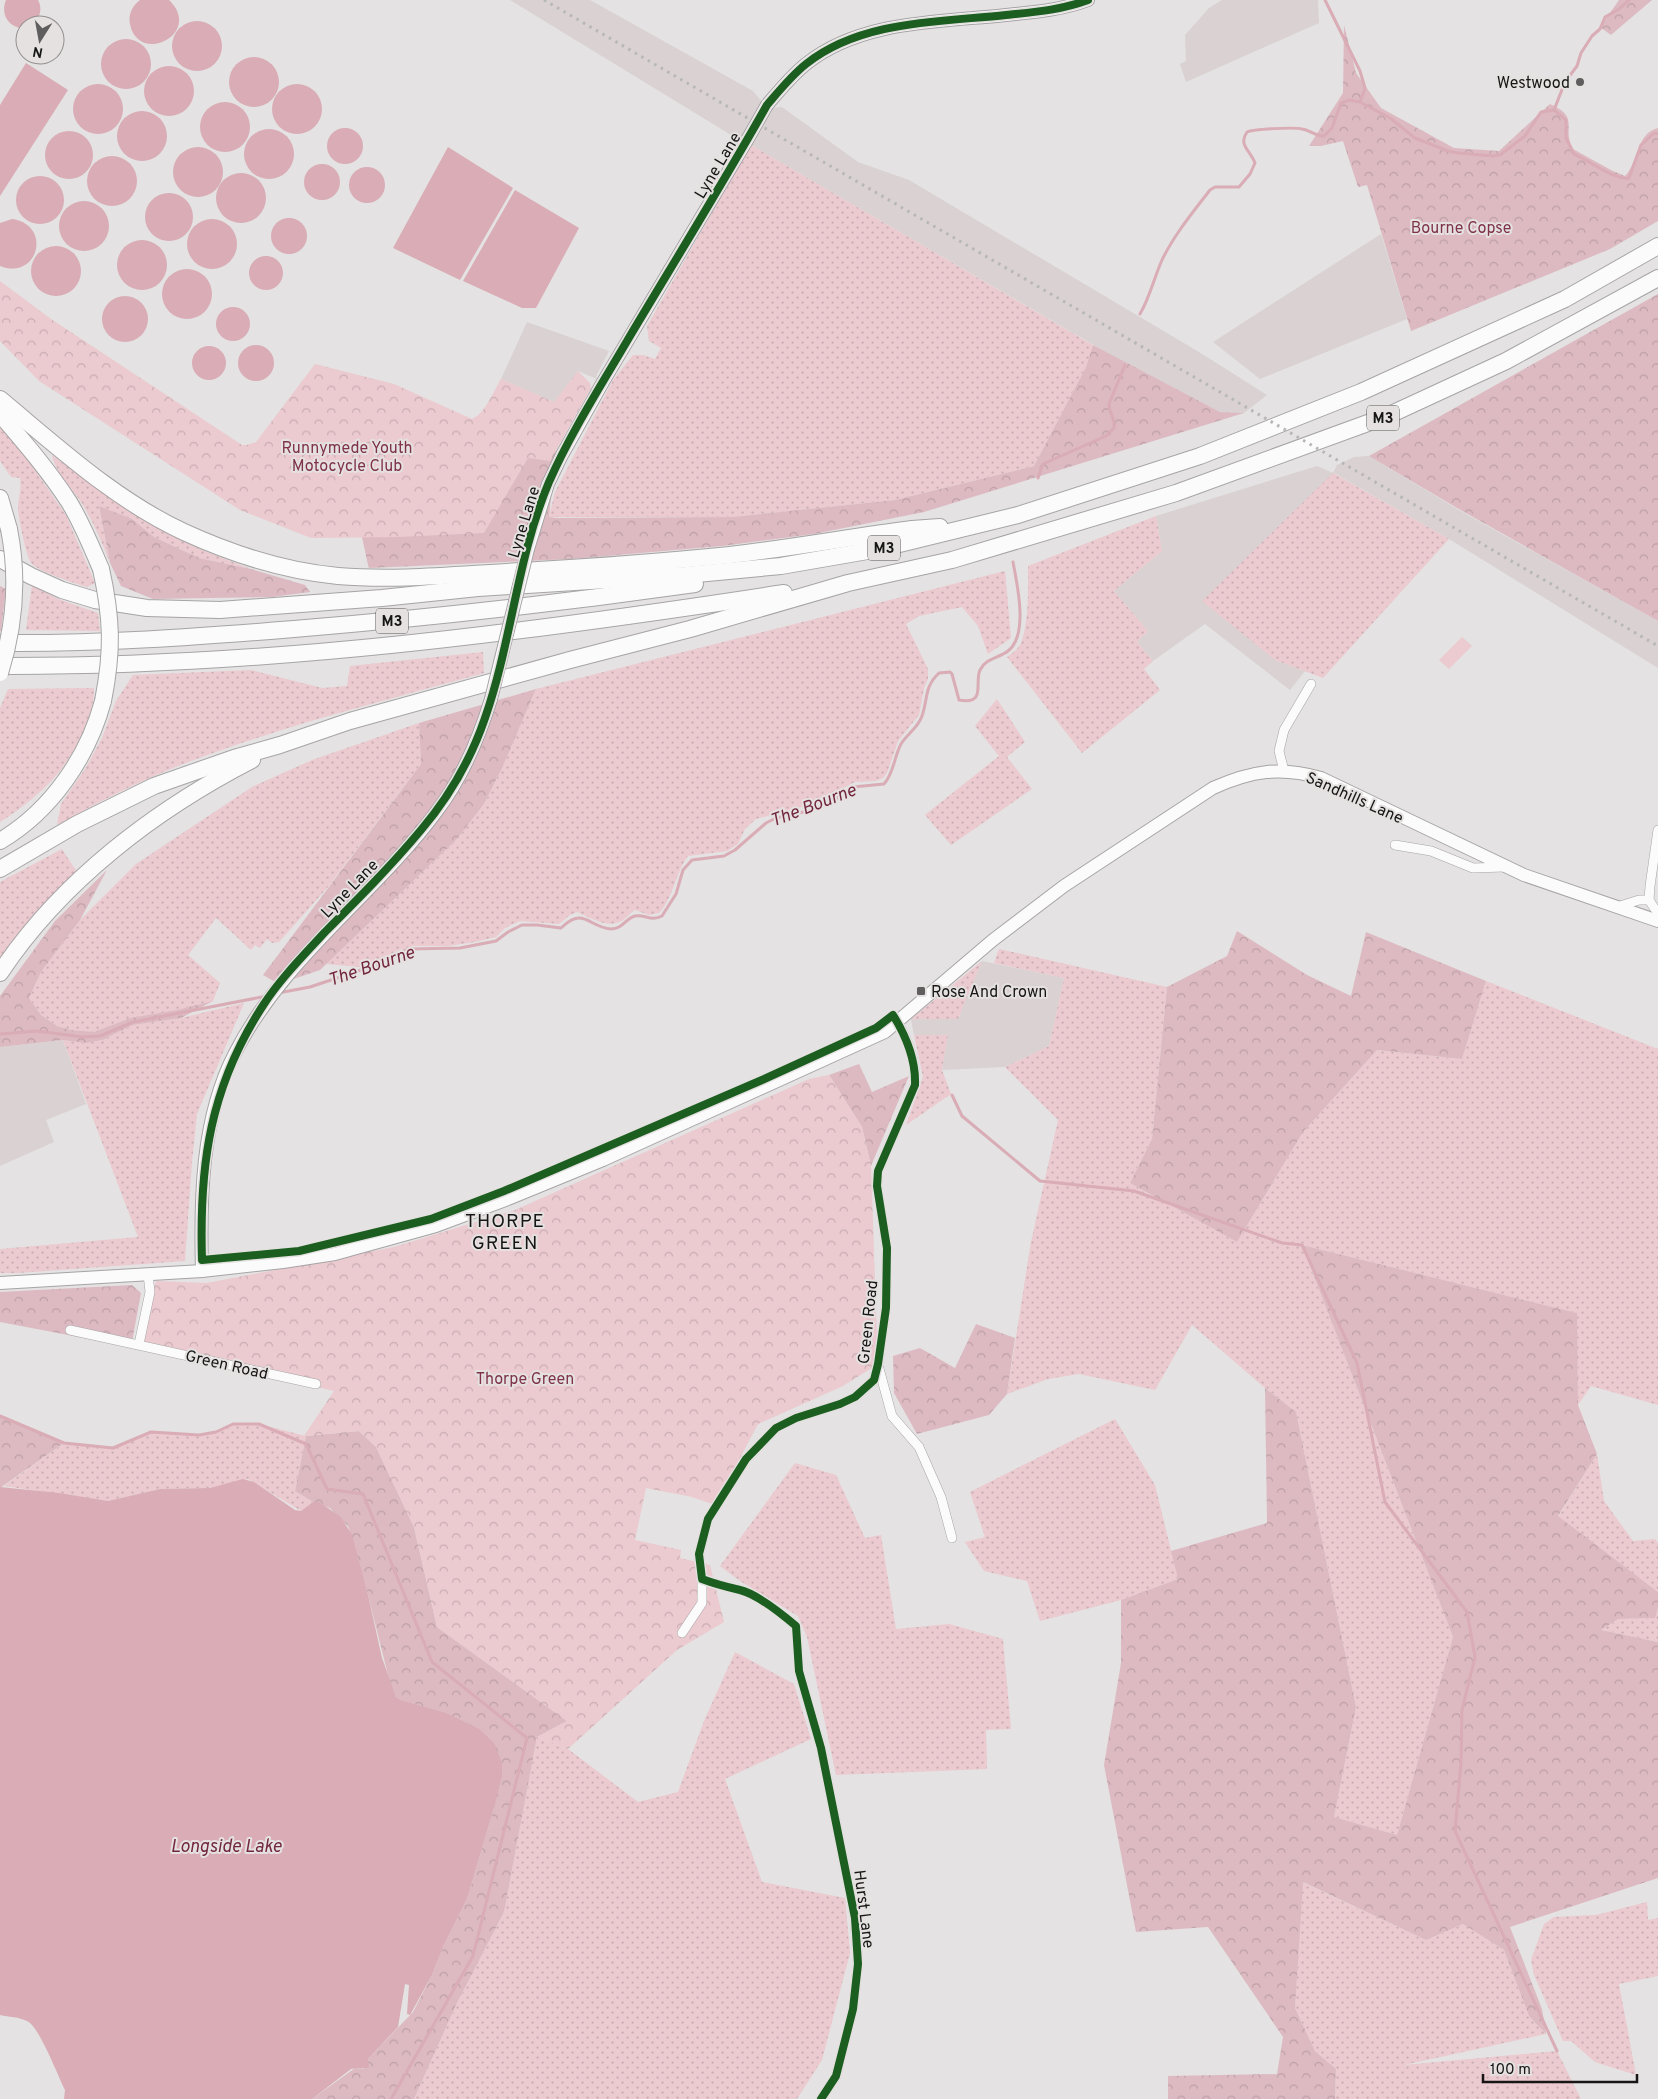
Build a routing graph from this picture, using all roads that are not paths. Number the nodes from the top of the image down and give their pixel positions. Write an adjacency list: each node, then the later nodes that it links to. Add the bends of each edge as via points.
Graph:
1 (1088, 0): 27 (main road, Lyne Lane, bridge, via 1033,14 910,25 866,33 807,63 767,105 602,382 548,484 528,549 491,699 464,767 438,810 400,855 279,984 234,1054 213,1112 202,1176)
2 (1658, 246): 7 (highway, M3, via 1565,299 1361,392 1200,456)
3 (1658, 278): 10 (highway, M3, via 1506,361 1370,423 1176,493 1090,520 952,560)
4 (0, 399): 7 (highway, via 116,493 163,521 232,551 283,567 338,576 416,577 610,566 731,554 912,529)
5 (0, 414): 18 (highway, bridge, via 32,450 70,503 101,569 111,632 103,701 84,751 49,800)
6 (0, 498): 13 (highway, bridge, via 14,558 15,594)
7 (987, 524): 9 (highway, M3, via 879,549)
8 (0, 558): 9 (highway, via 39,580 95,600 147,608 220,610)
9 (780, 566): 11 (highway, M3, via 727,579 414,619 218,636)
10 (848, 583): 12 (highway, M3, via 624,618 460,638 168,661); 15 (highway, via 350,721)
11 (0, 643)
12 (0, 666)
13 (0, 673)
14 (1311, 684): 16 (street, via 1284,730 1279,751)
15 (280, 745): 21 (highway, via 154,786 77,824); 25 (highway, via 174,804 88,872 42,917)
16 (1284, 771): 20 (main road, Sandhills Lane, via 1304,773 1346,789); 26 (main road, Sandhills Lane, via 1240,776 1213,788 1064,886 993,940)
17 (1658, 830): 22 (street)
18 (0, 840)
19 (1395, 845): 20 (street, via 1430,851 1473,868)
20 (1505, 867): 23 (main road, Sandhills Lane)
21 (0, 869)
22 (1649, 900): 23 (street); 24 (street, via 1654,905)
23 (1617, 907): 24 (main road, Sandhills Lane)
24 (1658, 921)
25 (0, 973)
26 (898, 1023): 27 (main road, via 821,1063 612,1156 436,1226 336,1254); 32 (street, Green Road, via 913,1059 915,1085 878,1171 877,1186 887,1248 886,1308)
27 (202, 1271): 28 (main road)
28 (148, 1274): 29 (main road); 31 (street, via 150,1292)
29 (0, 1283)
30 (70, 1330): 31 (street, Green Road)
31 (139, 1344): 33 (street, Green Road)
32 (878, 1364): 34 (street, Green Road, via 892,1416 919,1447 941,1497); 35 (street, Green Road, via 874,1380 855,1397 776,1428 746,1459 708,1519 699,1554 702,1603)
33 (316, 1384)
34 (952, 1538)
35 (682, 1633)
36 (821, 1748): 37 (street, Hurst Lane, via 855,1918 858,1964 853,2009 836,2076)
37 (821, 2099)

